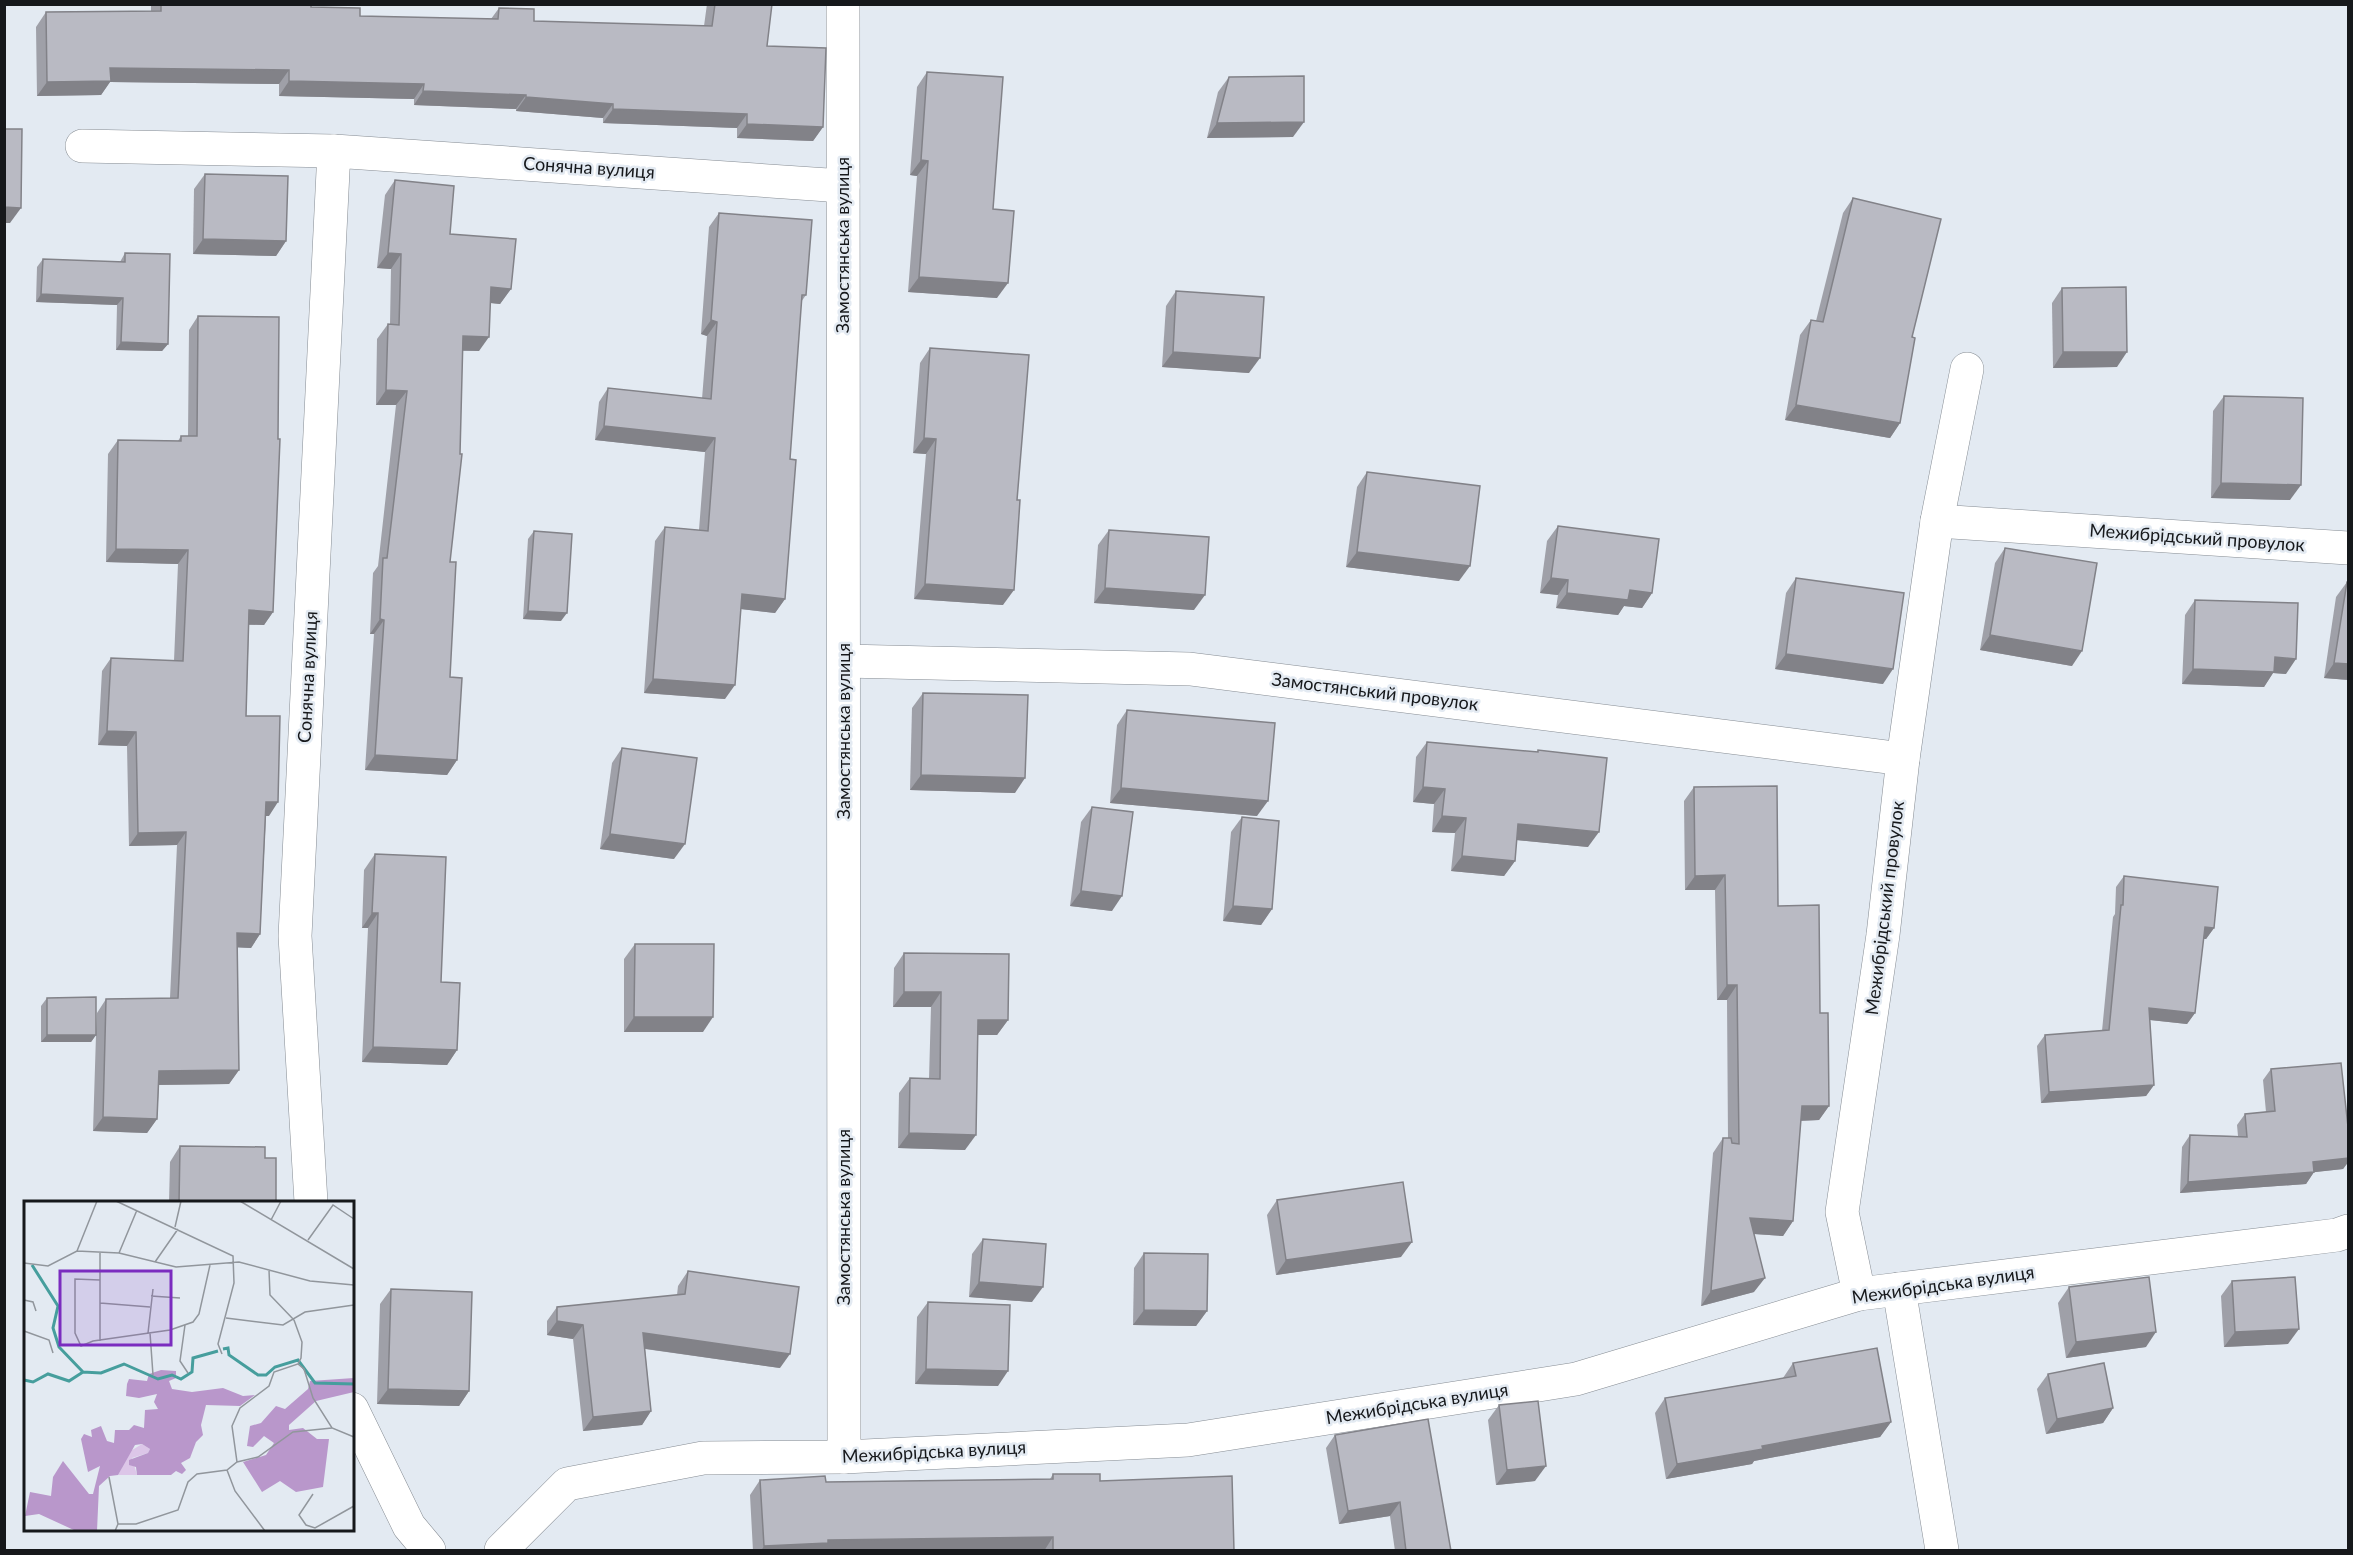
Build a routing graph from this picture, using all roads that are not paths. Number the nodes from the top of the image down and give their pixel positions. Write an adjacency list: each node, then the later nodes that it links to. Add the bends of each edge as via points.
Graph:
1 (843, 4): 4 (street, Замостянська вулиця)
2 (82, 146): 3 (street, Сонячна вулиця)
3 (334, 151): 4 (street, Сонячна вулиця); 10 (street, Сонячна вулиця, via 295,936)
4 (843, 186): 8 (street, Замостянська вулиця)
5 (1967, 369): 6 (street, Межибрідський провулок)
6 (1937, 521): 7 (street, Межибрідський провулок); 9 (street, Межибрідський провулок)
7 (2349, 548)
8 (844, 661): 9 (street, Замостянський провулок, via 1190,669); 15 (street, Замостянська вулиця)
9 (1903, 759): 13 (street, Межибрідський провулок, via 1883,935 1842,1212)
10 (311, 1201)
11 (2349, 1231): 12 (street, Межибрідська вулиця)
12 (1899, 1289): 13 (street, Межибрідська вулиця); 18 (street)
13 (1859, 1294): 15 (street, Межибрідська вулиця, via 1576,1379 1188,1440)
14 (354, 1413): 16 (street, via 410,1526)
15 (844, 1457): 17 (street, Межибрідська вулиця, via 703,1458 567,1484)
16 (429, 1551)
17 (501, 1551)
18 (1942, 1551)

